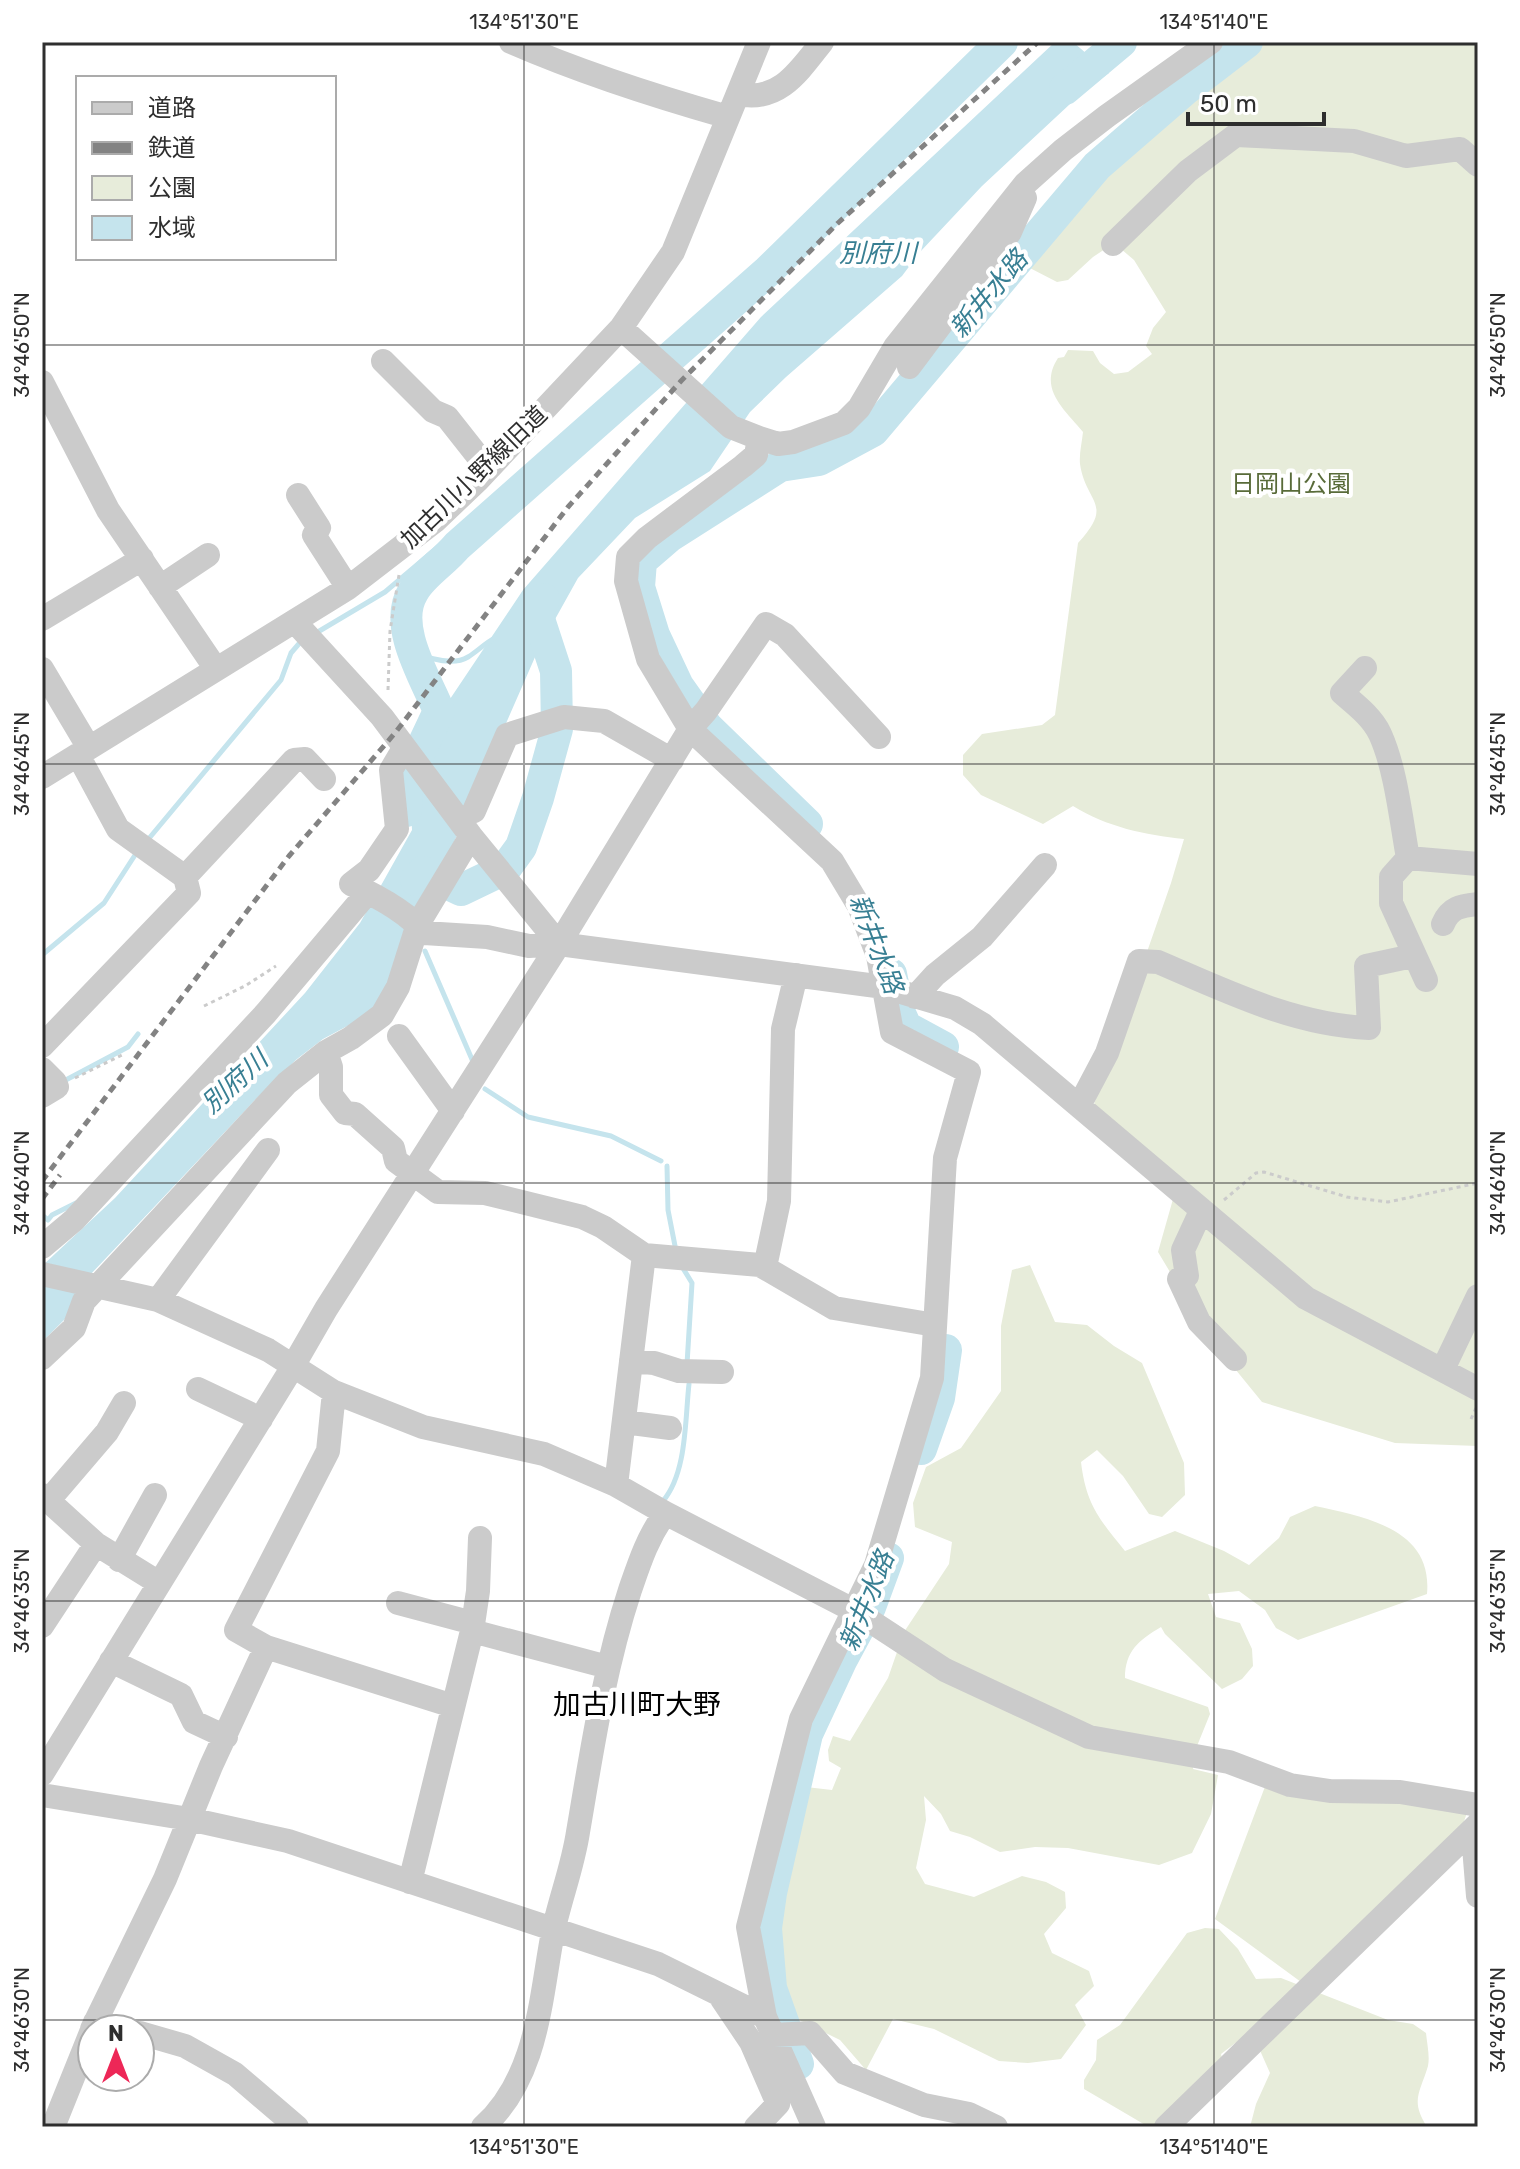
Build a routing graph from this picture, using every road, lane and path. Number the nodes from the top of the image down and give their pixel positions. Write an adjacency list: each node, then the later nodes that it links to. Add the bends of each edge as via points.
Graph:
1 (511, 42): 6 (street, via 638,92)
2 (759, 42): 5 (street, 加古川小野線旧道)
3 (822, 42): 5 (street, via 789,83 756,98)
4 (1211, 42): 8 (street, via 1107,116)
5 (738, 94): 6 (street, 加古川小野線旧道)
6 (728, 117): 10 (street, 加古川小野線旧道, via 673,252)
7 (1478, 165): 9 (street, via 1460,149 1406,156 1354,141 1236,135 1188,171)
8 (1034, 177): 12 (street, via 1010,232); 14 (street, via 895,347 859,408 844,423 793,442)
9 (1113, 244)
10 (621, 328): 14 (street, via 731,427); 15 (street, 加古川小野線旧道)
11 (383, 361): 15 (street, via 433,411 447,417)
12 (909, 367)
13 (44, 391): 18 (street, via 108,510)
14 (759, 438): 28 (street, via 756,455 628,557 626,581 648,659)
15 (488, 469): 21 (street, 加古川小野線旧道, via 435,521)
16 (298, 495): 21 (street, via 319,528 314,535)
17 (208, 555): 20 (street)
18 (142, 559): 20 (street); 22 (street)
19 (400, 567): 27 (path, via 390,631)
20 (160, 587): 26 (street)
21 (348, 588): 23 (street, 加古川小野線旧道)
22 (42, 619)
23 (295, 622): 26 (street, 加古川小野線旧道); 30 (street)
24 (1365, 668): 37 (street, via 1342,693 1380,734)
25 (42, 669): 31 (street)
26 (216, 669): 31 (street, 加古川小野線旧道)
27 (388, 697)
28 (698, 720): 29 (street, via 766,624 785,635); 32 (street); 50 (street, via 832,861 866,922)
29 (879, 737)
30 (404, 748): 36 (street); 41 (street, via 391,770 397,829 369,870 351,884)
31 (84, 751): 33 (street, 加古川小野線旧道); 40 (street, via 118,829)
32 (672, 760): 35 (street, via 604,721 564,717 507,735); 45 (street)
33 (42, 777)
34 (324, 779): 40 (street, via 305,759 294,760)
35 (474, 811)
36 (471, 836): 43 (street); 45 (street)
37 (1408, 858): 38 (street); 49 (street, via 1391,877 1391,903)
38 (1478, 864)
39 (1045, 865): 51 (street, via 982,937)
40 (185, 877): 53 (street, via 189,893)
41 (368, 892): 43 (street); 64 (street, via 266,1013 74,1220)
42 (1478, 904): 44 (street, via 1458,907)
43 (418, 924): 45 (street, via 424,933 529,946); 55 (street, via 398,987 382,1015)
44 (1443, 924)
45 (559, 944): 48 (street); 59 (street)
46 (1408, 957): 58 (street, via 1366,966 1369,1028 1292,1016 1158,962 1139,961 1107,1053)
47 (281, 962): 52 (path)
48 (796, 975): 50 (street); 66 (street, via 783,1029 779,1201)
49 (1426, 980)
50 (884, 987): 51 (street); 71 (street, via 892,1032 969,1072 945,1158)
51 (915, 997): 58 (street, via 955,1008 982,1024)
52 (204, 1006)
53 (47, 1030)
54 (399, 1036): 59 (street)
55 (326, 1052): 61 (street, via 331,1095 345,1113 355,1114 393,1148 396,1161); 68 (street, via 247,1123)
56 (122, 1055): 57 (path)
57 (47, 1084)
58 (1079, 1106): 63 (street)
59 (453, 1111): 61 (street)
60 (268, 1150): 70 (street, via 221,1199)
61 (413, 1174): 65 (street, via 438,1192 485,1193 582,1217); 75 (street)
62 (1478, 1183): 63 (path, via 1388,1202 1256,1173)
63 (1203, 1213): 73 (street, via 1183,1250 1187,1276 1179,1279 1199,1322); 76 (street, via 1306,1298)
64 (42, 1247)
65 (644, 1255): 66 (street); 74 (street)
66 (765, 1267): 71 (street, via 834,1308)
67 (42, 1274): 68 (street)
68 (97, 1288): 70 (street); 72 (street, via 84,1301 74,1328)
69 (1478, 1296): 76 (street)
70 (158, 1300): 75 (street, via 268,1350)
71 (935, 1325): 96 (street, via 932,1378 876,1565)
72 (42, 1358)
73 (1235, 1359)
74 (631, 1361): 77 (street, via 679,1371); 85 (street)
75 (292, 1368): 80 (street); 83 (street)
76 (1443, 1369): 79 (street)
77 (722, 1372)
78 (198, 1389): 83 (street)
79 (1478, 1389)
80 (334, 1392): 87 (street, via 423,1427 544,1454); 99 (street, via 328,1451 236,1630)
81 (124, 1403): 89 (street, via 107,1432)
82 (1478, 1405): 84 (path)
83 (261, 1419): 94 (street)
84 (1471, 1419)
85 (624, 1422): 86 (street); 87 (street)
86 (670, 1428)
87 (616, 1485): 90 (street)
88 (155, 1495): 93 (street)
89 (45, 1498): 92 (street)
90 (665, 1513): 96 (street); 101 (street, via 648,1537)
91 (480, 1538): 98 (street)
92 (96, 1544): 93 (street); 97 (street)
93 (119, 1560): 94 (street)
94 (159, 1583): 100 (street)
95 (398, 1603): 98 (street)
96 (855, 1611): 107 (street, via 945,1670 1089,1737 1229,1762 1290,1785 1400,1792); 115 (street, via 801,1719 748,1927)
97 (44, 1617)
98 (472, 1627): 101 (street); 102 (street)
99 (266, 1647): 102 (street); 103 (street)
100 (111, 1661): 103 (street, via 181,1695 194,1722); 104 (street)
101 (608, 1667): 112 (street, via 578,1835)
102 (453, 1706): 110 (street)
103 (226, 1737): 108 (street)
104 (51, 1738): 105 (street)
105 (42, 1774)
106 (42, 1795): 108 (street)
107 (1478, 1805)
108 (189, 1819): 110 (street, via 288,1841); 114 (street)
109 (1478, 1826): 111 (street); 124 (street)
110 (410, 1882): 112 (street)
111 (1478, 1896)
112 (554, 1930): 113 (street, via 658,1964); 118 (street, via 538,2025 519,2081)
113 (721, 1997): 115 (street); 121 (street, via 751,2042 778,2104)
114 (100, 2013)
115 (769, 2026): 122 (street); 123 (street, via 810,2033 845,2073)
116 (156, 2038): 120 (street, via 185,2046 235,2074)
117 (76, 2070): 119 (street)
118 (494, 2123)
119 (53, 2127)
120 (297, 2127)
121 (756, 2127)
122 (814, 2127)
123 (996, 2127)
124 (1166, 2127)

